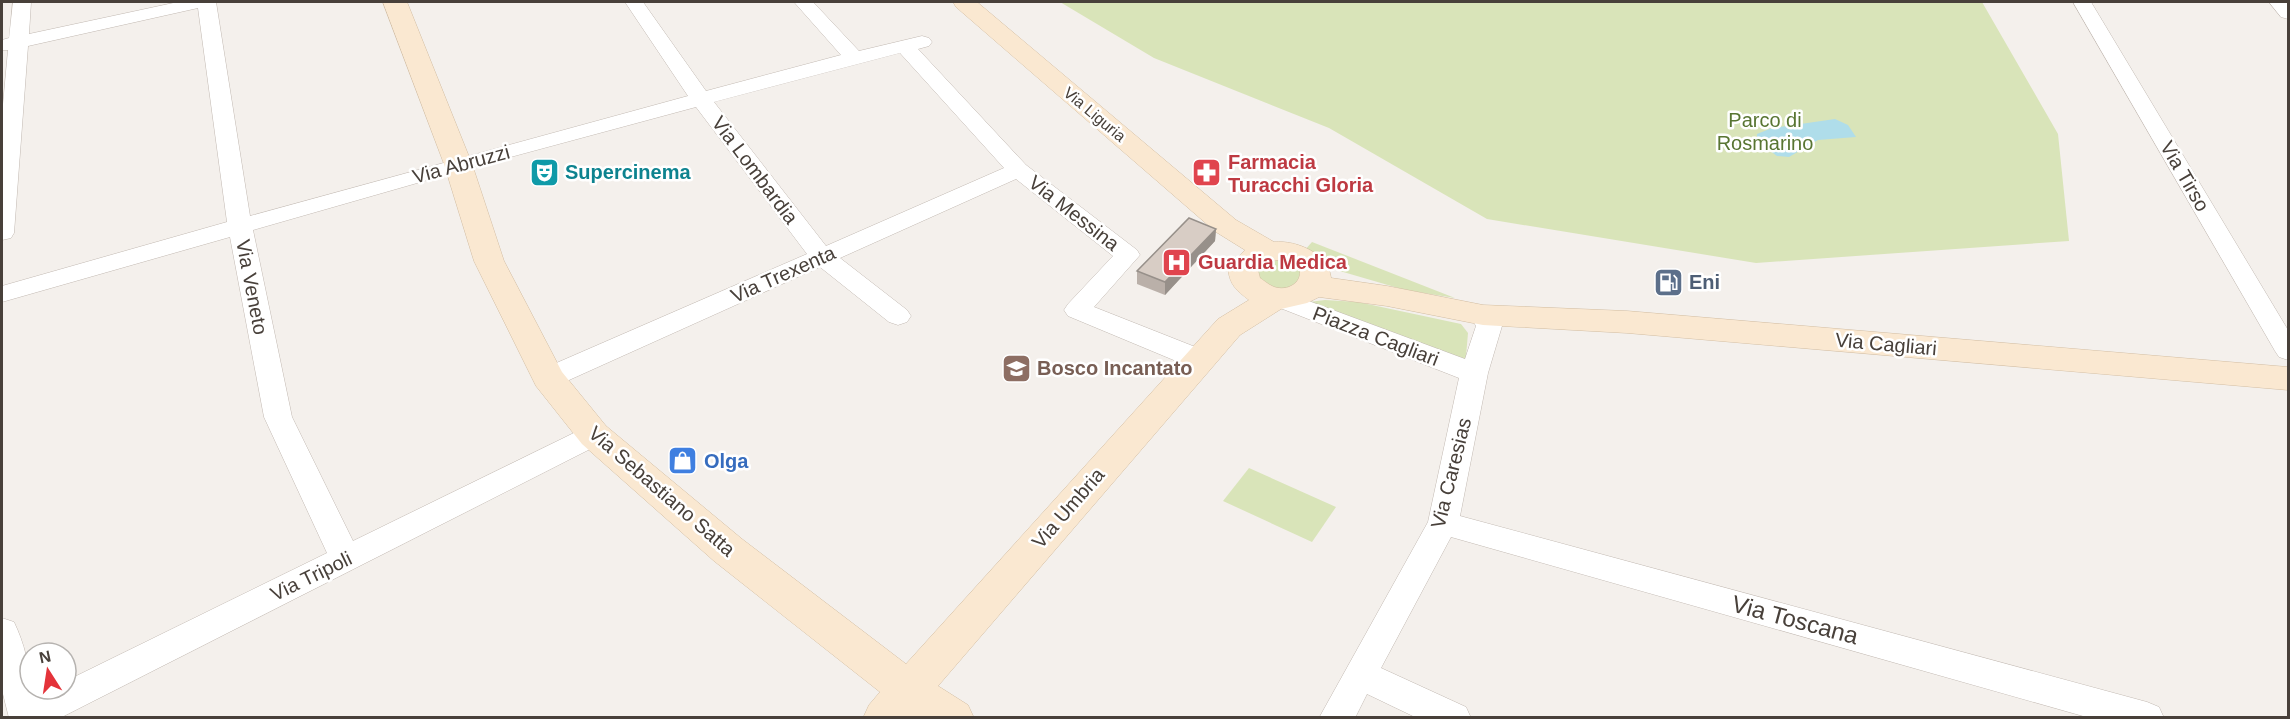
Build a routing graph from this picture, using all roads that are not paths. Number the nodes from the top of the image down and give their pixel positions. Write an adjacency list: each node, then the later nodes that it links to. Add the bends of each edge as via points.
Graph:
1 (22, 2): 11 (street)
2 (202, 2): 11 (street)
3 (207, 2): 17 (street, Via Veneto)
4 (395, 2): 15 (street, Via Sebastiano Satta)
5 (634, 2): 14 (street, Via Lombardia)
6 (803, 2): 13 (street)
7 (964, 2): 20 (street, Via Liguria, via 1226,226)
8 (2082, 2): 27 (street, Via Tirso)
9 (2278, 2): 10 (street)
10 (2289, 13)
11 (10, 44): 18 (street)
12 (914, 44): 13 (street, Via Abruzzi); 16 (street, Via Messina)
13 (854, 58): 14 (street, Via Abruzzi)
14 (701, 99): 15 (street, Via Abruzzi); 19 (street, Via Lombardia)
15 (458, 164): 17 (street, Via Abruzzi); 30 (street, Via Sebastiano Satta, via 489,261)
16 (1018, 170): 19 (street, Via Trexenta); 28 (street, Via Messina, via 1128,255 1077,310)
17 (240, 226): 22 (street, Via Abruzzi); 34 (street, Via Veneto, via 278,417)
18 (2, 232)
19 (821, 256): 25 (street, Via Lombardia); 30 (street, Via Trexenta)
20 (1253, 263): 21 (street, via 1295,254 1305,259); 23 (street, via 1252,290); 26 (street, Via Umbria)
21 (1314, 277): 23 (street, via 1307,293); 24 (street, Via Cagliari)
22 (2, 294)
23 (1277, 298): 26 (street, Via Umbria); 29 (street, Piazza Cagliari)
24 (1483, 315): 29 (street, Via Caresias, via 1489,326); 31 (street, Via Cagliari, via 1627,322)
25 (898, 316)
26 (1229, 327): 28 (street, Via Umbria)
27 (2289, 351)
28 (1198, 359): 37 (street, Via Umbria)
29 (1474, 373): 33 (street, Via Caresias)
30 (548, 378): 32 (street, Via Sebastiano Satta)
31 (2289, 380)
32 (594, 435): 34 (street, Via Tripoli); 37 (street, Via Sebastiano Satta, via 728,550)
33 (1443, 523): 36 (street, Via Caresias); 42 (street, Via Toscana)
34 (346, 559): 38 (street, Via Tripoli)
35 (2, 632): 38 (street)
36 (1361, 675): 40 (street, Via Caresias); 41 (street)
37 (896, 704): 39 (street, Via Sebastiano Satta)
38 (27, 717)
39 (953, 717)
40 (1336, 717)
41 (1454, 717)
42 (2146, 717)

